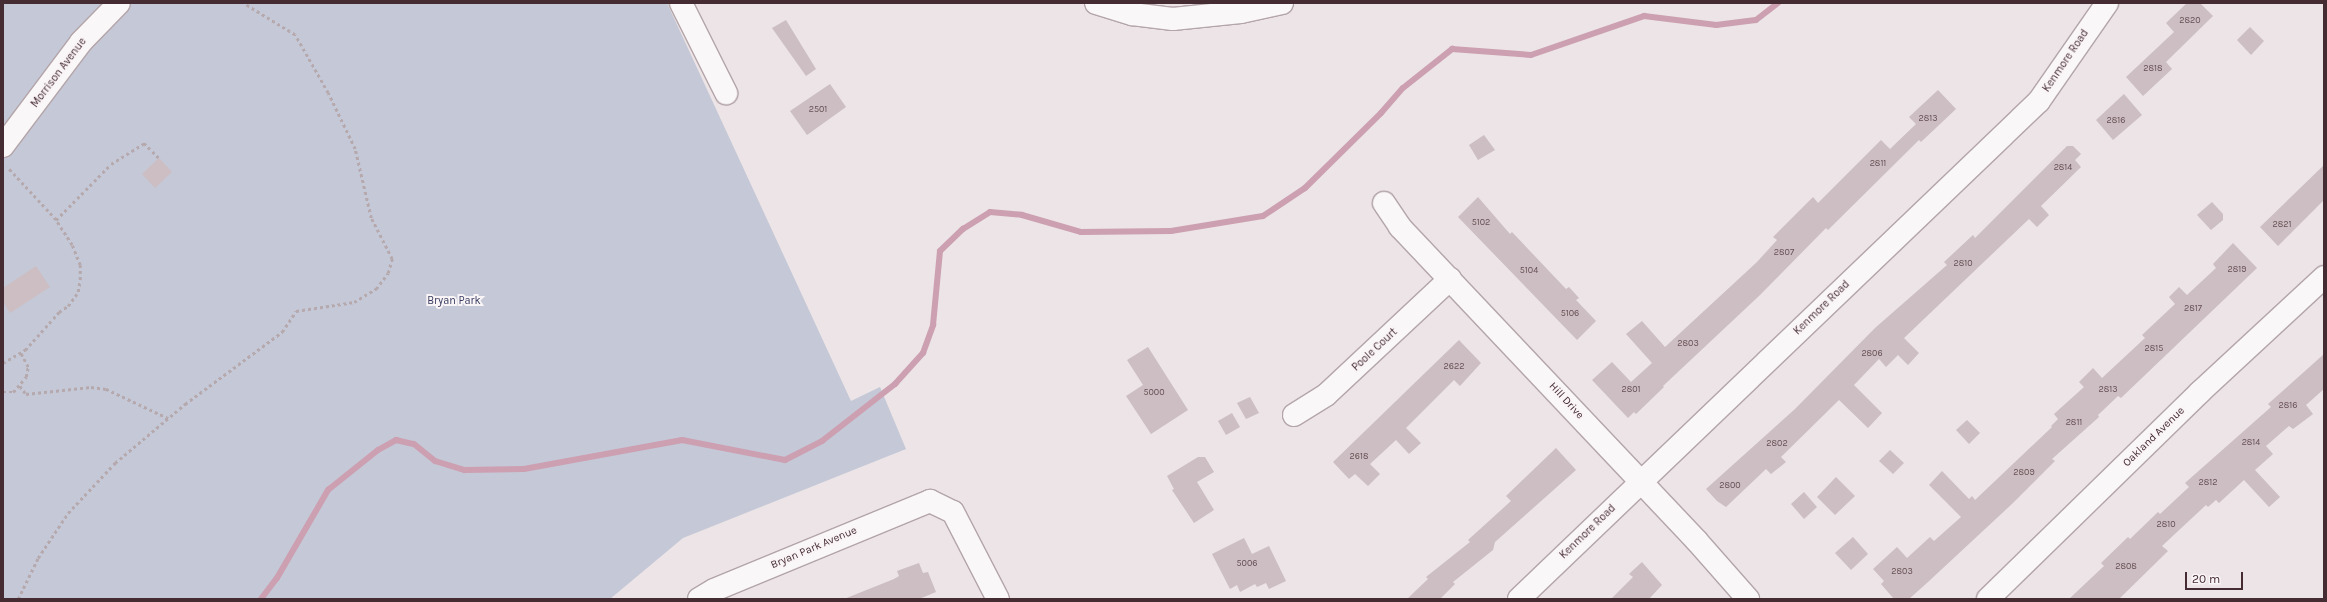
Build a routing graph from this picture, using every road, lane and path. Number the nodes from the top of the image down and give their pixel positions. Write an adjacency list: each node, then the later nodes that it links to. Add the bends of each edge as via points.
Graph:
1 (119, 3): 8 (street, Morrison Avenue, via 81,42)
2 (243, 3): 20 (path, via 295,35 328,92 355,149 371,218 392,259 388,273 376,289 354,302 296,311 282,332 236,365)
3 (681, 3): 7 (street)
4 (1096, 3): 5 (street, via 1132,14 1173,19 1207,17)
5 (1282, 3)
6 (2108, 3): 21 (street, Kenmore Road, via 2038,101)
7 (726, 93)
8 (3, 146)
9 (159, 158): 12 (path, via 144,143 111,164)
10 (3, 162): 12 (path)
11 (1384, 203): 14 (street, Hill Drive, via 1400,227)
12 (56, 220): 15 (path, via 80,264 78,292 42,334)
13 (2324, 277): 27 (street, Oakland Avenue, via 2200,392)
14 (1450, 279): 19 (street, Poole Court, via 1326,395); 21 (street, Hill Drive)
15 (20, 352): 16 (path); 17 (path, via 28,367)
16 (3, 362)
17 (20, 386): 18 (path, via 13,392); 20 (path, via 26,394 91,387 106,389)
18 (3, 392)
19 (1294, 415)
20 (170, 419): 22 (path, via 115,463 68,513 38,558)
21 (1640, 482): 25 (street, Kenmore Road); 26 (street, Hill Drive)
22 (18, 599)
23 (700, 599): 24 (street, Bryan Park Avenue, via 714,590 930,501 954,512)
24 (998, 599)
25 (1519, 599)
26 (1748, 599)
27 (1988, 599)

